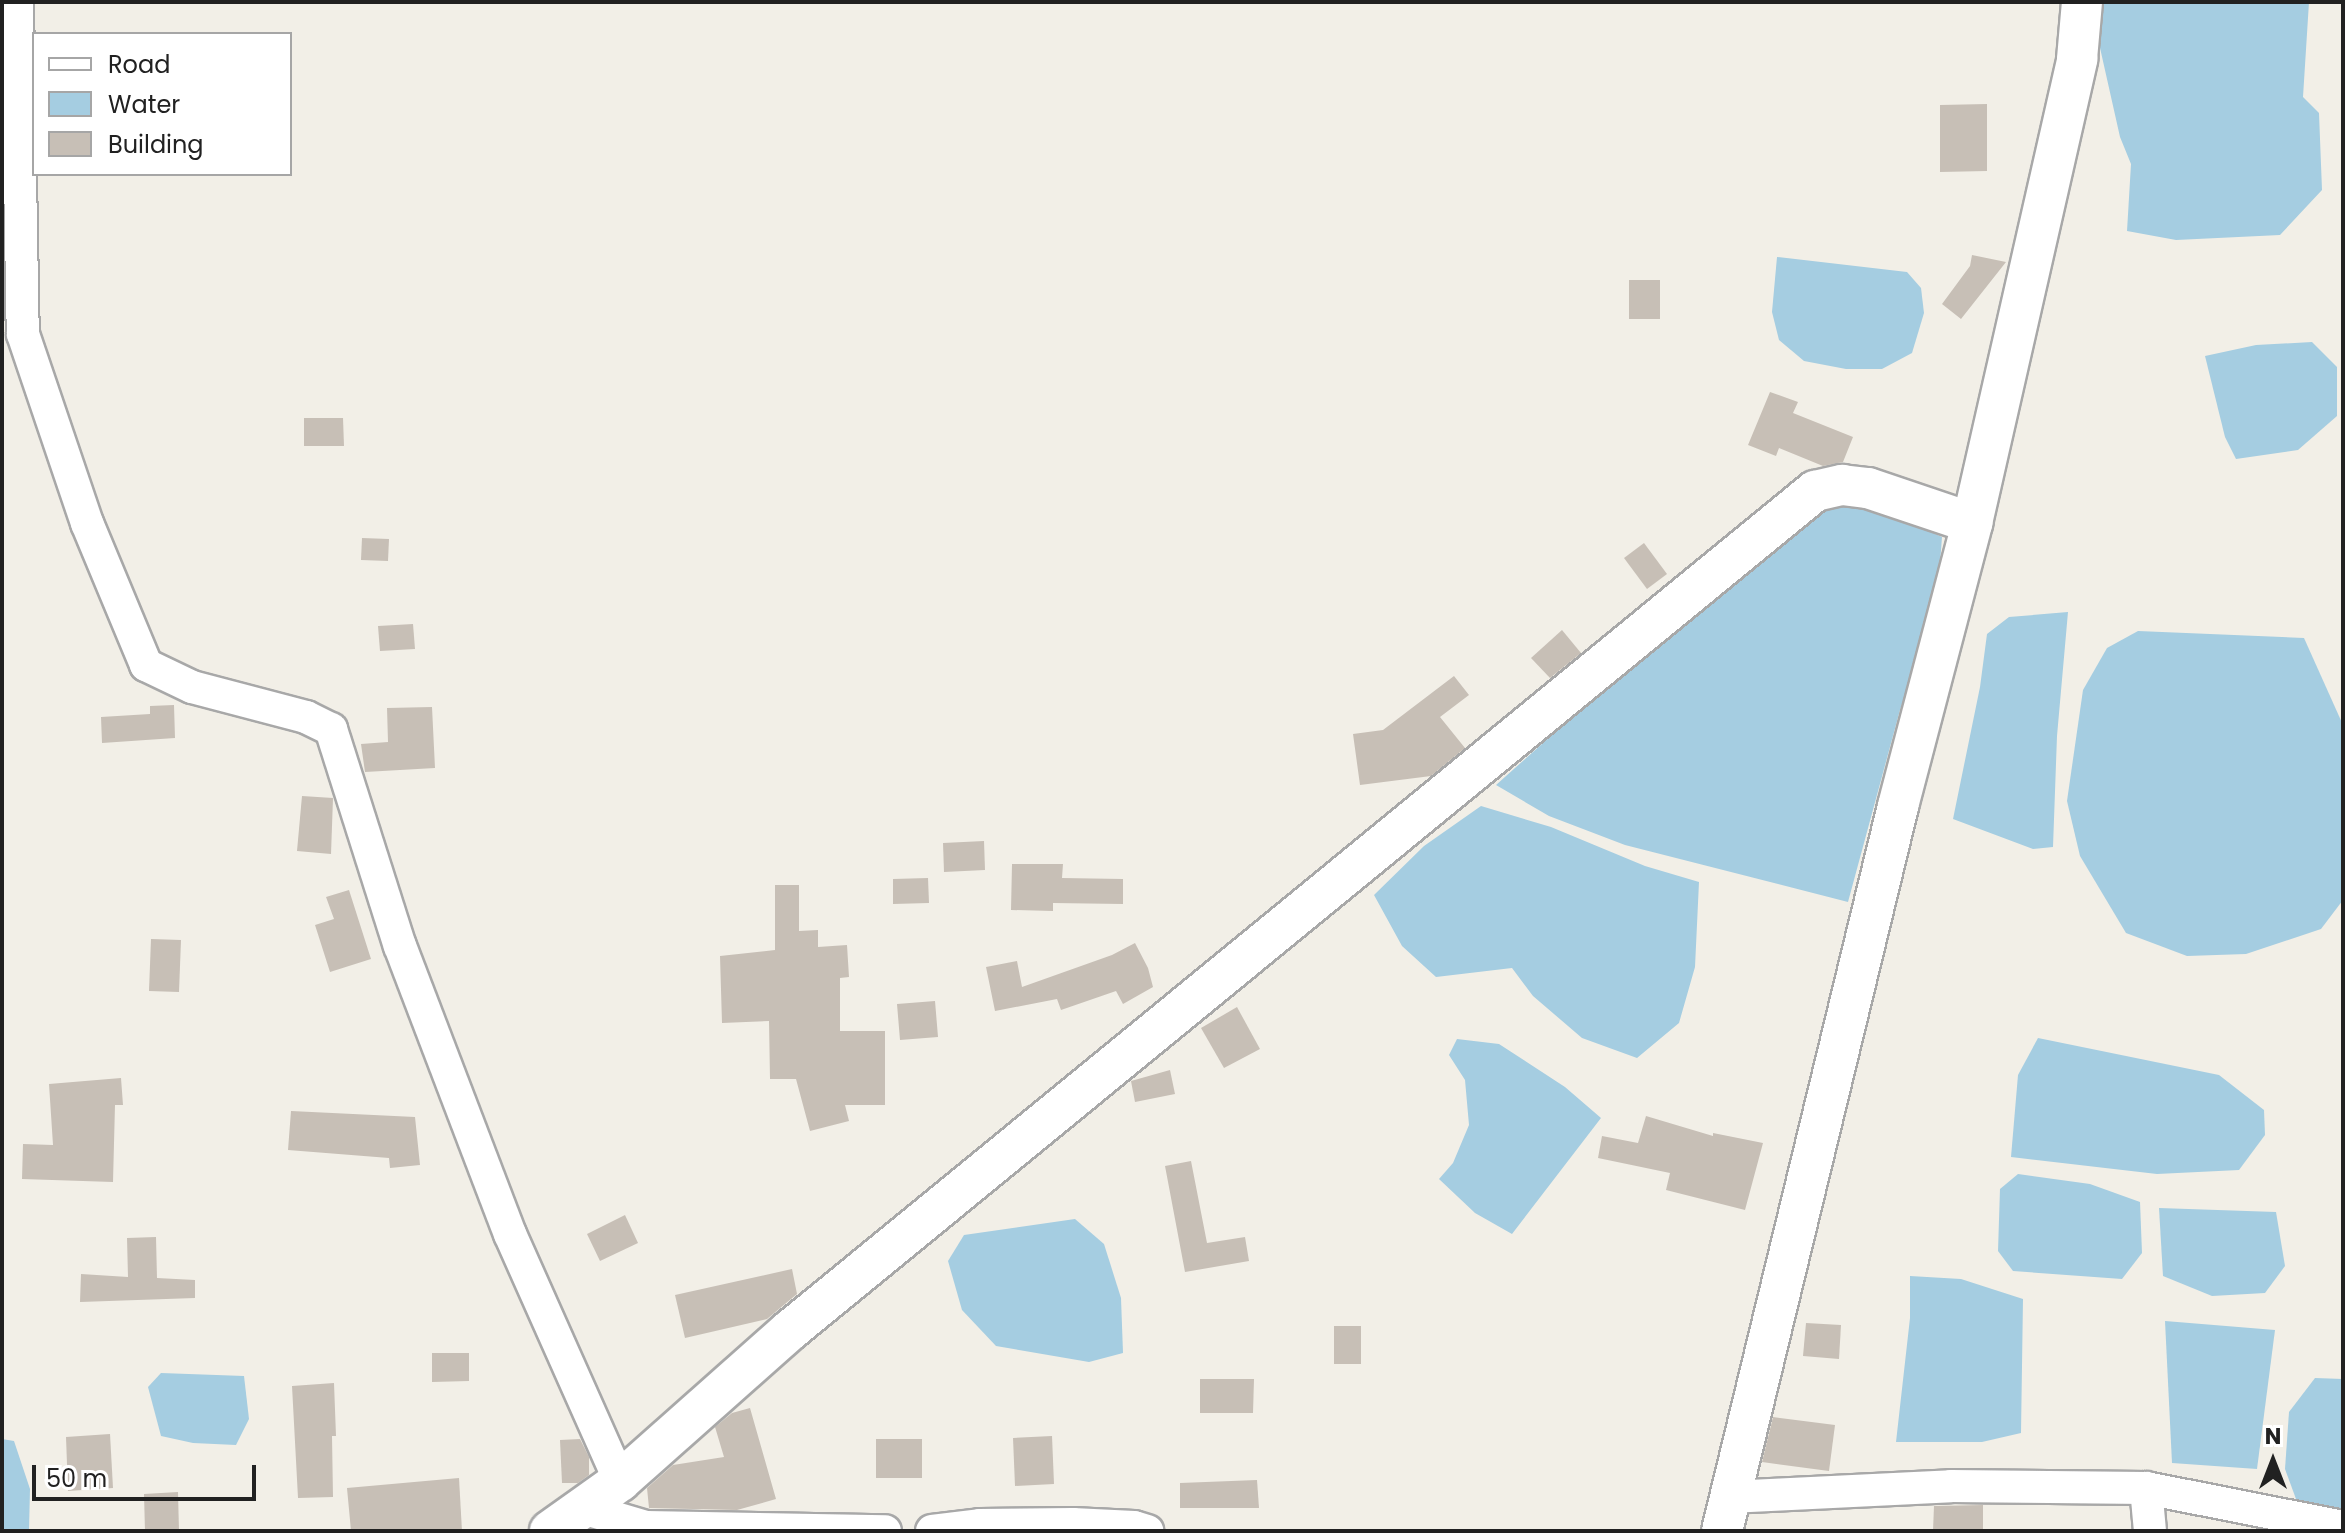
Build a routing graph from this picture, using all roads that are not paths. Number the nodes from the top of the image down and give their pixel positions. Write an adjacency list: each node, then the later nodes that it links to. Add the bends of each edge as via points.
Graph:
1 (17, 2): 4 (street, via 23,334 87,523 146,665 192,687 306,717 331,729 400,946 504,1219)
2 (2082, 2): 3 (street, via 2077,59)
3 (1972, 523): 4 (street, via 1868,488 1842,485 1815,491 789,1331); 7 (street)
4 (620, 1481): 6 (street)
5 (2146, 1488): 7 (street, via 1951,1486); 8 (street); 13 (street)
6 (582, 1508): 9 (street); 10 (street, via 646,1527)
7 (1726, 1514)
8 (2343, 1527)
9 (550, 1531)
10 (885, 1531)
11 (932, 1531): 12 (street, via 1073,1524)
12 (1147, 1531)
13 (2150, 1531)

